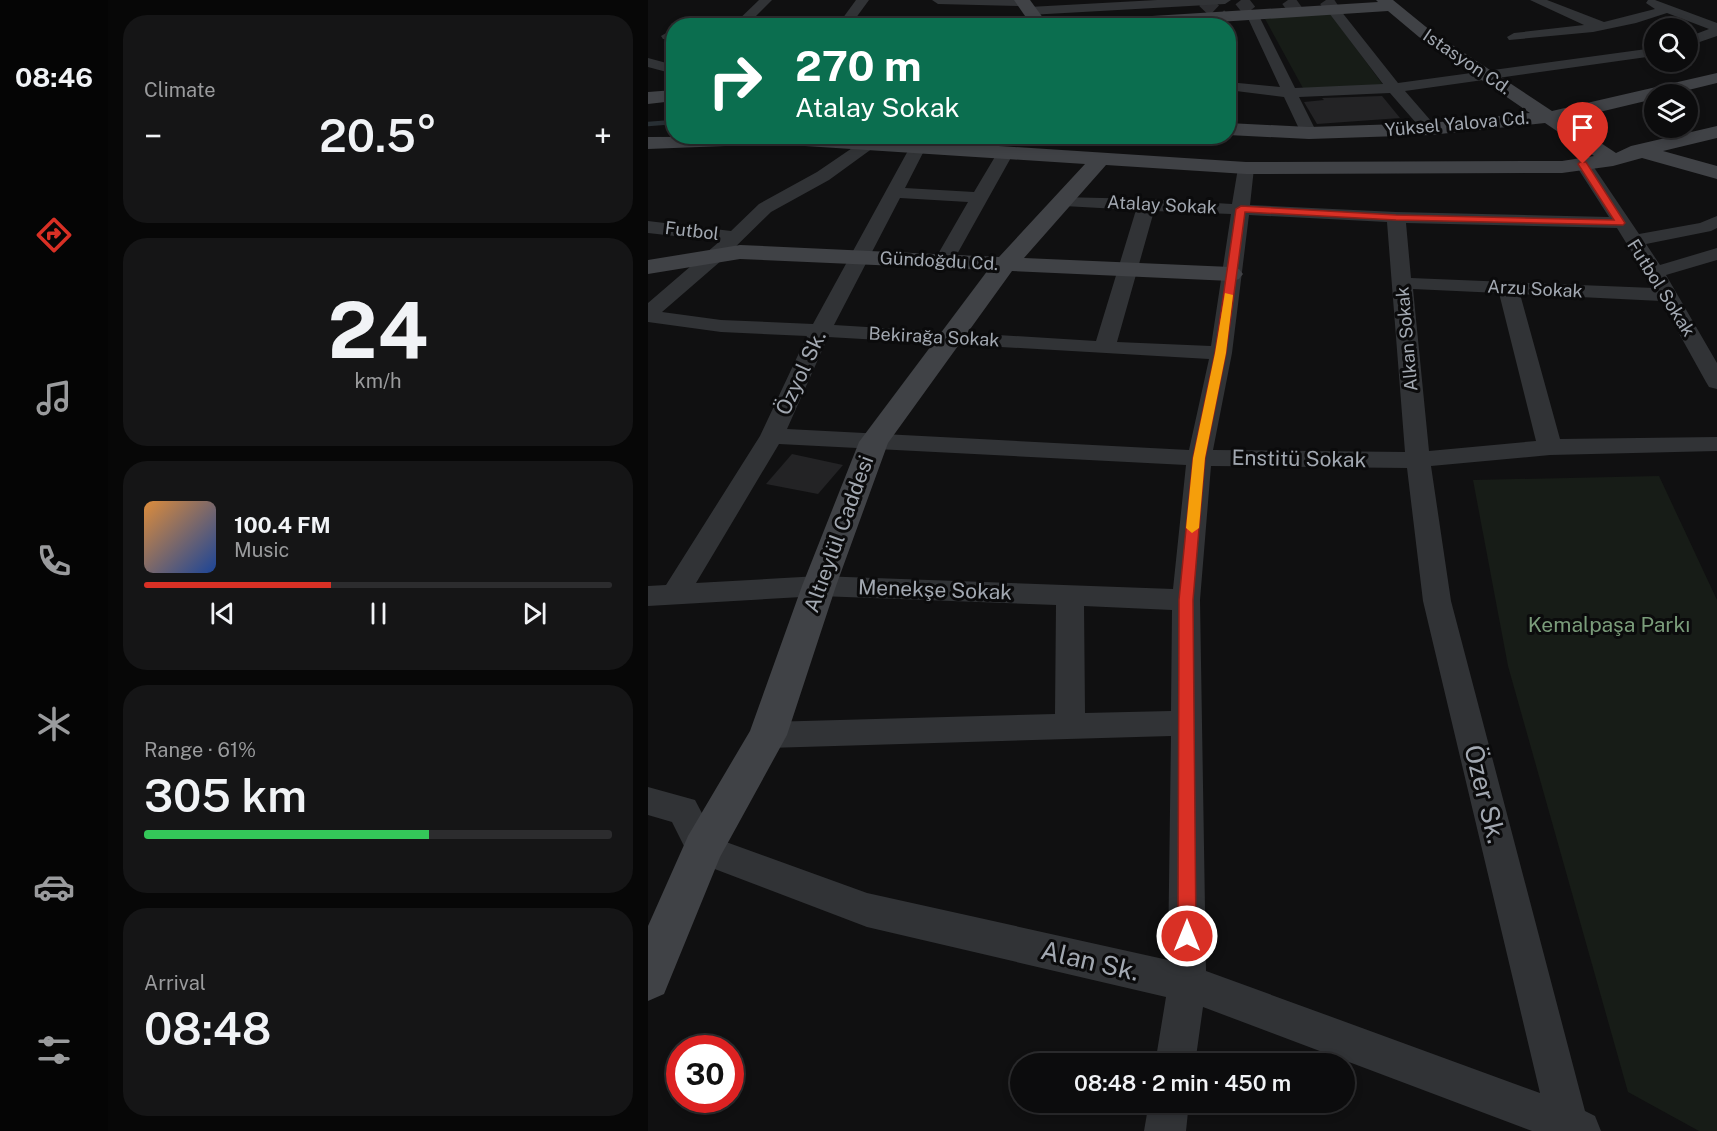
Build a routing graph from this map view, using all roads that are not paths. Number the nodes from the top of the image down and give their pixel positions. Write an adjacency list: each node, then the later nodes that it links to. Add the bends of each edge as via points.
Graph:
1 (766, 0): 12 (street)
2 (863, 0): 13 (street)
3 (938, 0): 8 (street)
4 (1226, 0): 8 (street)
5 (1536, 0): 16 (street, via 1587,22)
6 (1642, 0): 9 (street)
7 (1387, 3): 10 (main road); 24 (main road, Istasyon Cd.)
8 (1024, 4): 14 (main road)
9 (1669, 8): 16 (street, via 1646,18); 17 (street)
10 (1332, 9): 11 (main road); 27 (street)
11 (1252, 14): 15 (main road); 28 (street)
12 (747, 18)
13 (849, 18)
14 (1035, 18)
15 (1209, 18)
16 (1612, 25): 18 (street); 20 (street)
17 (1717, 29): 19 (street)
18 (1514, 37)
19 (1698, 38)
20 (1644, 41)
21 (1644, 44): 24 (street)
22 (648, 62): 23 (street)
23 (666, 68)
24 (1485, 75): 27 (street); 34 (main road, Istasyon Cd.)
25 (1717, 78): 33 (main road, Yüksel Yalova Cd.)
26 (1236, 87): 28 (street)
27 (1394, 88): 28 (street); 37 (street)
28 (1291, 93): 39 (street)
29 (666, 96): 30 (main road)
30 (648, 98)
31 (666, 104): 32 (main road)
32 (648, 105)
33 (1574, 113): 34 (main road, Yüksel Yalova Cd.); 35 (main road)
34 (1548, 117): 37 (main road, Yüksel Yalova Cd.); 49 (main road, Istasyon Cd.)
35 (1594, 124)
36 (1236, 129): 39 (main road, Yüksel Yalova Cd.)
37 (1430, 129): 39 (main road, Yüksel Yalova Cd.)
38 (1717, 132): 47 (main road, via 1681,139)
39 (1309, 133)
40 (666, 141): 42 (main road)
41 (1623, 141): 47 (main road)
42 (648, 143)
43 (854, 144): 44 (main road)
44 (867, 145): 45 (main road); 62 (street, Bekirağa Sokak, via 823,176 765,208)
45 (918, 147): 48 (main road); 53 (street, Özyol Sk.)
46 (1098, 148): 48 (main road); 51 (main road); 55 (main road, Altıeylül Caddesi)
47 (1643, 153): 49 (main road); 52 (main road)
48 (1005, 154): 54 (street)
49 (1613, 160): 50 (main road)
50 (1583, 164): 51 (main road); 59 (street, Futbol Sokak)
51 (1246, 168): 57 (street)
52 (1717, 173)
53 (894, 192): 54 (street); 66 (street, Özyol Sk.)
54 (980, 198): 67 (street)
55 (1064, 201): 56 (street, Atalay Sokak); 68 (main road, Altıeylül Caddesi)
56 (1147, 204): 57 (street, Atalay Sokak); 70 (street)
57 (1241, 209): 58 (street, Atalay Sokak); 72 (street)
58 (1396, 217): 59 (street, Atalay Sokak); 73 (street, Alkan Sokak)
59 (1620, 223): 63 (street, Futbol Sokak)
60 (648, 227): 62 (street, Futbol)
61 (1713, 227): 63 (street)
62 (736, 237): 65 (street, Bekirağa Sokak)
63 (1633, 241): 71 (street, Futbol Sokak)
64 (1717, 254): 71 (street)
65 (715, 256): 66 (main road, Gündoğdu Cd., via 740,252); 69 (main road, Gündoğdu Cd.); 76 (street, Bekirağa Sokak)
66 (861, 256): 67 (main road, Gündoğdu Cd.); 77 (street, Özyol Sk.)
67 (944, 261): 68 (main road, Gündoğdu Cd.)
68 (1005, 264): 70 (main road, Gündoğdu Cd.); 78 (main road, Altıeylül Caddesi)
69 (648, 267)
70 (1129, 271): 72 (main road, Gündoğdu Cd.); 79 (street)
71 (1656, 272): 75 (street, Futbol Sokak)
72 (1231, 274): 80 (street)
73 (1401, 283): 74 (street, Arzu Sokak); 87 (street, Alkan Sokak)
74 (1508, 288): 75 (street, Arzu Sokak); 85 (street)
75 (1668, 295): 81 (street, Futbol Sokak)
76 (648, 314): 77 (street, Bekirağa Sokak, via 721,326)
77 (820, 332): 78 (street, Bekirağa Sokak); 82 (street, Özyol Sk.)
78 (951, 337): 79 (street, Bekirağa Sokak); 83 (main road, Altıeylül Caddesi)
79 (1104, 348): 80 (street, Bekirağa Sokak)
80 (1221, 353): 86 (street)
81 (1717, 382)
82 (772, 436): 83 (street, Enstitü Sokak); 89 (street, Özyol Sk.)
83 (874, 442): 86 (street, Enstitü Sokak); 88 (main road, Altıeylül Caddesi)
84 (1717, 444): 85 (street, Enstitü Sokak)
85 (1550, 447): 87 (street, Enstitü Sokak)
86 (1199, 458): 87 (street, Enstitü Sokak); 92 (street)
87 (1418, 460): 102 (street, Özer Sk., via 1437,601)
88 (819, 586): 89 (street, Menekşe Sokak); 91 (street, Menekşe Sokak); 95 (main road, Altıeylül Caddesi)
89 (675, 594): 90 (street, Menekşe Sokak)
90 (648, 596)
91 (1070, 596): 92 (street, Menekşe Sokak); 94 (street)
92 (1186, 600): 93 (street)
93 (1187, 723): 94 (street); 99 (street)
94 (1070, 726): 95 (street)
95 (768, 735): 97 (main road, Altıeylül Caddesi)
96 (648, 801): 97 (street, via 683,810)
97 (703, 849): 98 (main road, Altıeylül Caddesi); 99 (street, Alan Sk., via 867,910)
98 (648, 978)
99 (1187, 983): 100 (street); 102 (street, Alan Sk.)
100 (1177, 1053)
101 (1167, 1113): 103 (street)
102 (1574, 1128)
103 (1165, 1131)

